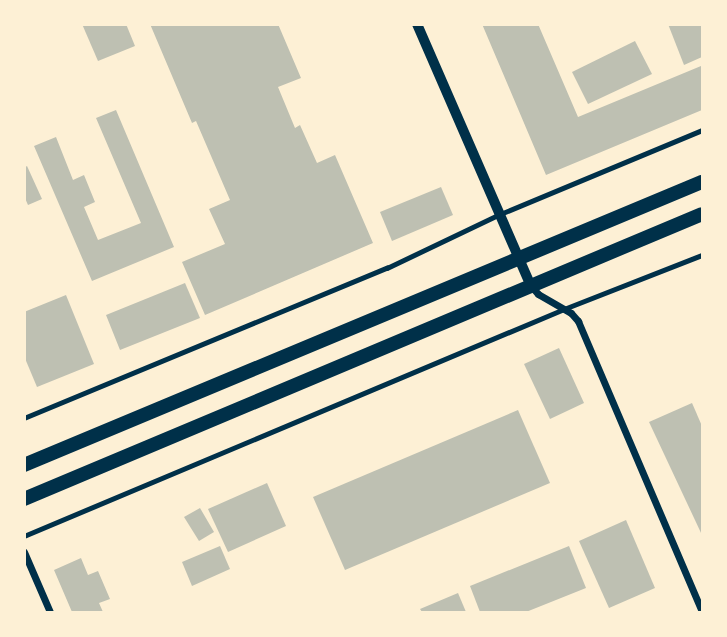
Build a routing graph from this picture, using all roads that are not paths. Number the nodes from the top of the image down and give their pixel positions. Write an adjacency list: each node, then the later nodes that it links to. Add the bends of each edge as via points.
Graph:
1 (417, 24): 5 (street)
2 (702, 130): 5 (lane)
3 (702, 183): 7 (highway)
4 (702, 214): 8 (highway)
5 (498, 215): 7 (street); 10 (lane, via 387,268)
6 (702, 255): 9 (lane)
7 (517, 259): 8 (street); 11 (highway)
8 (530, 284): 9 (street); 12 (highway)
9 (564, 309): 13 (lane); 16 (street, via 578,321)
10 (24, 418)
11 (24, 465)
12 (24, 499)
13 (24, 536)
14 (24, 552): 15 (street)
15 (50, 612)
16 (702, 612)

